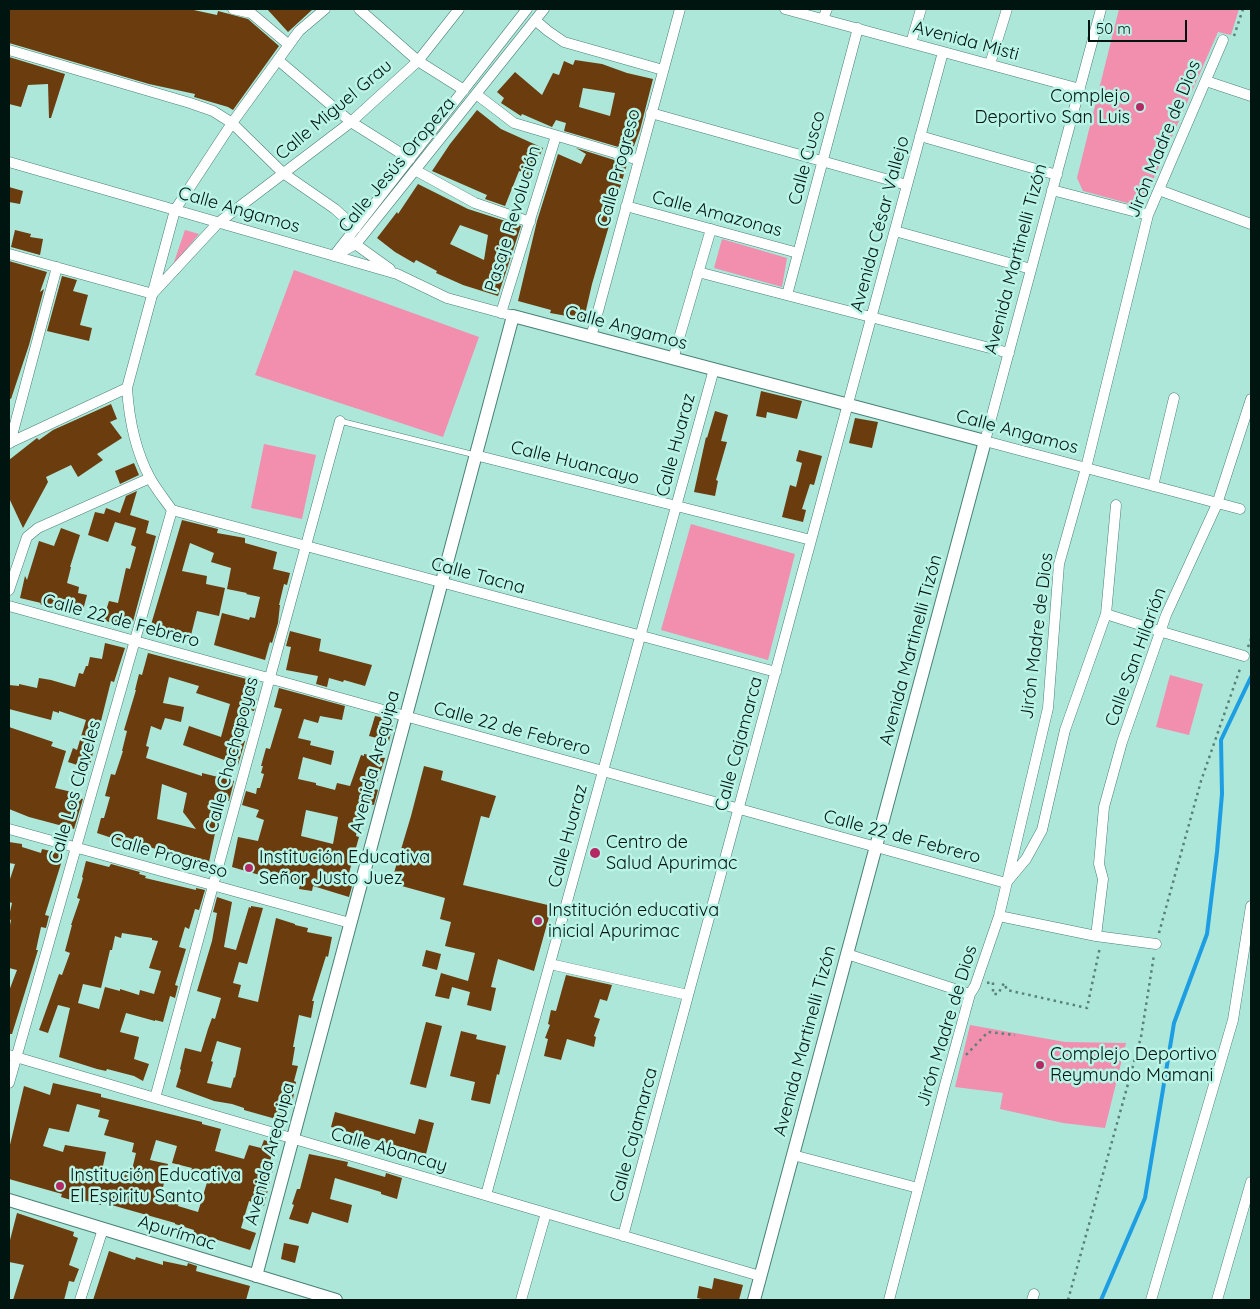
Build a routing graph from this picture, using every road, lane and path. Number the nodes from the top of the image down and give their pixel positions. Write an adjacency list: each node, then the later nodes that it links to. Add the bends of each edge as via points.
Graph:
1 (233, 9): 19 (street, via 251,13)
2 (325, 9): 19 (street, via 299,31)
3 (359, 9): 23 (street)
4 (459, 9): 23 (street, Calle Miguel Grau)
5 (527, 9): 28 (street, Calle Jesús Oropeza)
6 (544, 9): 15 (street, Calle Jesús Oropeza)
7 (680, 9): 25 (street, Calle Progreso)
8 (785, 9): 14 (street, Avenida Misti)
9 (826, 9): 14 (street)
10 (921, 9): 18 (street)
11 (1007, 9): 24 (street)
12 (1101, 9): 27 (street, Avenida Martinelli Tizón)
13 (1243, 9): 17 (path, via 1232,42)
14 (823, 19): 16 (street, Avenida Misti)
15 (535, 20): 25 (street, via 564,42); 29 (street, Calle Jesús Oropeza)
16 (858, 28): 18 (street, Avenida Misti); 38 (street, Calle Cusco)
17 (1223, 40): 26 (street, Jirón Madre de Dios)
18 (911, 43): 21 (street, Avenida Misti)
19 (289, 45): 22 (street)
20 (9, 50): 33 (street, via 190,103 213,111)
21 (943, 52): 24 (street, Avenida Misti); 35 (street, Avenida César Vallejo)
22 (278, 60): 32 (street); 33 (street)
23 (418, 61): 28 (street); 32 (street, Calle Miguel Grau)
24 (990, 64): 27 (street, Avenida Misti)
25 (663, 70): 31 (street, Calle Progreso)
26 (1206, 81): 30 (street); 45 (street, Jirón Madre de Dios)
27 (1080, 89): 42 (street, Avenida Martinelli Tizón)
28 (464, 90): 36 (street, Calle Jesús Oropeza)
29 (476, 94): 34 (street, via 514,123); 40 (street, Calle Jesús Oropeza)
30 (1251, 96)
31 (652, 113): 37 (street, Calle Progreso); 38 (street)
32 (351, 122): 36 (street); 41 (street, Calle Miguel Grau)
33 (232, 123): 41 (street); 47 (street)
34 (556, 136): 37 (street); 49 (street, Pasaje Revolución)
35 (920, 136): 42 (street); 43 (street, Avenida César Vallejo)
36 (410, 159): 52 (street, Calle Jesús Oropeza)
37 (639, 160): 46 (street, Calle Progreso)
38 (823, 161): 43 (street); 56 (street, Calle Cusco)
39 (9, 162): 47 (street, Calle Angamos)
40 (415, 170): 49 (street, via 475,203); 55 (street, Calle Jesús Oropeza)
41 (283, 173): 50 (street, Calle Miguel Grau); 52 (street, via 335,209)
42 (1056, 175): 44 (street, Avenida Martinelli Tizón)
43 (907, 185): 54 (street, Avenida César Vallejo)
44 (1052, 190): 48 (street); 60 (street, Avenida Martinelli Tizón)
45 (1159, 190): 48 (street, Jirón Madre de Dios); 51 (street)
46 (626, 206): 53 (street, Calle Amazonas); 67 (street, Calle Progreso)
47 (175, 210): 50 (street, Calle Angamos); 63 (street)
48 (1148, 215): 79 (street, Jirón Madre de Dios)
49 (530, 222): 65 (street, Pasaje Revolución)
50 (218, 223): 58 (street, Calle Angamos); 63 (street, Calle Miguel Grau)
51 (1251, 224)
52 (356, 228): 55 (street, Calle Jesús Oropeza)
53 (711, 229): 56 (street, Calle Amazonas); 61 (street)
54 (895, 231): 60 (street); 66 (street, Avenida César Vallejo)
55 (352, 241): 58 (street, Calle Jesús Oropeza); 62 (street)
56 (798, 253): 64 (street, Calle Cusco)
57 (9, 254): 59 (street)
58 (334, 256): 62 (street, Calle Angamos)
59 (58, 267): 63 (street); 77 (street)
60 (1031, 269): 68 (street, Avenida Martinelli Tizón)
61 (698, 272): 64 (street); 69 (street)
62 (397, 274): 65 (street, Calle Angamos, via 447,298)
63 (153, 294): 71 (street)
64 (787, 295): 66 (street)
65 (507, 314): 67 (street, Calle Angamos); 78 (street, Avenida Arequipa)
66 (871, 317): 68 (street); 74 (street, Avenida César Vallejo)
67 (591, 337): 69 (street, Calle Angamos)
68 (1008, 353): 76 (street, Avenida Martinelli Tizón)
69 (673, 358): 70 (street, Calle Angamos)
70 (714, 369): 74 (street, Calle Angamos); 84 (street, Calle Huaraz)
71 (127, 388): 77 (street); 80 (street, via 134,439)
72 (1174, 398): 81 (street)
73 (1251, 399): 82 (street, Calle San Hilarión)
74 (848, 405): 76 (street, Calle Angamos); 87 (street, Calle Cajamarca)
75 (340, 420): 78 (lane); 88 (street, Calle Chachapoyas)
76 (985, 441): 79 (street, Calle Angamos); 105 (street, Avenida Martinelli Tizón)
77 (9, 443)
78 (475, 455): 84 (street, Calle Huancayo); 89 (street, Avenida Arequipa)
79 (1086, 468): 81 (street, Calle Angamos); 106 (street, Jirón Madre de Dios, via 1059,564 1048,708)
80 (150, 478): 86 (street); 90 (street, via 38,528 27,537)
81 (1153, 486): 82 (street, Calle Angamos)
82 (1217, 504): 85 (street, Calle Angamos); 93 (street, Calle San Hilarión)
83 (1116, 505): 92 (street)
84 (676, 506): 87 (street, Calle Huancayo); 94 (street, Calle Huaraz)
85 (1240, 509)
86 (172, 510): 88 (street, Calle Tacna); 96 (street, Calle Los Claveles)
87 (811, 540): 98 (street, Calle Cajamarca)
88 (306, 546): 89 (street, Calle Tacna); 99 (street, Calle Chachapoyas)
89 (441, 583): 94 (street, Calle Tacna); 100 (street, Avenida Arequipa)
90 (9, 590)
91 (9, 606): 96 (street, Calle 22 de Febrero)
92 (1106, 614): 93 (street); 106 (street, via 1065,730 1042,830 1026,859)
93 (1160, 631): 97 (street); 111 (street, Calle San Hilarión, via 1104,806 1099,864 1103,878)
94 (640, 636): 98 (street, Calle Tacna); 101 (street, Calle Huaraz)
95 (1251, 639): 97 (path)
96 (135, 641): 99 (street, Calle 22 de Febrero); 104 (street, Calle Los Claveles)
97 (1244, 656): 112 (path, via 1201,780)
98 (776, 672): 102 (street, Calle Cajamarca)
99 (270, 679): 100 (street, Calle 22 de Febrero); 107 (street, Calle Chachapoyas)
100 (406, 716): 101 (street, Calle 22 de Febrero); 110 (street, Avenida Arequipa)
101 (603, 771): 102 (street, Calle 22 de Febrero); 114 (street, Calle Huaraz)
102 (739, 809): 105 (street, Calle 22 de Febrero); 116 (street, Calle Cajamarca)
103 (9, 829): 104 (street, Calle Progreso)
104 (76, 847): 107 (street, Calle Progreso); 118 (street, Calle Los Claveles)
105 (876, 847): 106 (street, Calle 22 de Febrero); 113 (street, Avenida Martinelli Tizón)
106 (1006, 883): 109 (street, Jirón Madre de Dios)
107 (213, 885): 110 (street, Calle Progreso); 121 (street, Calle Chachapoyas)
108 (1251, 906): 139 (street, via 1233,1020)
109 (998, 916): 111 (street); 115 (street, Jirón Madre de Dios)
110 (350, 923): 122 (street, Avenida Arequipa)
111 (1099, 936): 112 (street); 115 (path, via 1087,1008 1007,990 1004,983 998,994 993,994 993,982)
112 (1156, 944): 138 (path, via 1141,1037)
113 (847, 954): 115 (street); 123 (street, Avenida Martinelli Tizón)
114 (550, 964): 116 (street); 126 (street, Calle Huaraz)
115 (973, 990): 119 (street, Jirón Madre de Dios)
116 (688, 995): 130 (street, Calle Cajamarca)
117 (1015, 1035): 119 (path, via 988,1032 964,1057)
118 (12, 1056): 120 (street, Calle Los Claveles); 121 (street, Calle Abancay)
119 (953, 1056): 125 (street, Jirón Madre de Dios)
120 (9, 1083)
121 (155, 1098): 122 (street, Calle Abancay)
122 (293, 1138): 126 (street, Calle Abancay); 131 (street, Avenida Arequipa)
123 (793, 1155): 125 (street); 132 (street, Avenida Martinelli Tizón)
124 (1251, 1182): 140 (street)
125 (918, 1188): 137 (street, Jirón Madre de Dios)
126 (486, 1195): 128 (street, Calle Abancay)
127 (9, 1200): 129 (street, Apurímac)
128 (546, 1213): 130 (street, Calle Abancay); 135 (street)
129 (103, 1229): 131 (street, Apurímac); 133 (street)
130 (623, 1236): 132 (street, Calle Abancay)
131 (256, 1276): 134 (street, Apurímac)
132 (760, 1276): 136 (street, Avenida Martinelli Tizón)
133 (80, 1300)
134 (336, 1300)
135 (521, 1300)
136 (754, 1300)
137 (889, 1300)
138 (1068, 1300)
139 (1151, 1300)
140 (1217, 1300)

